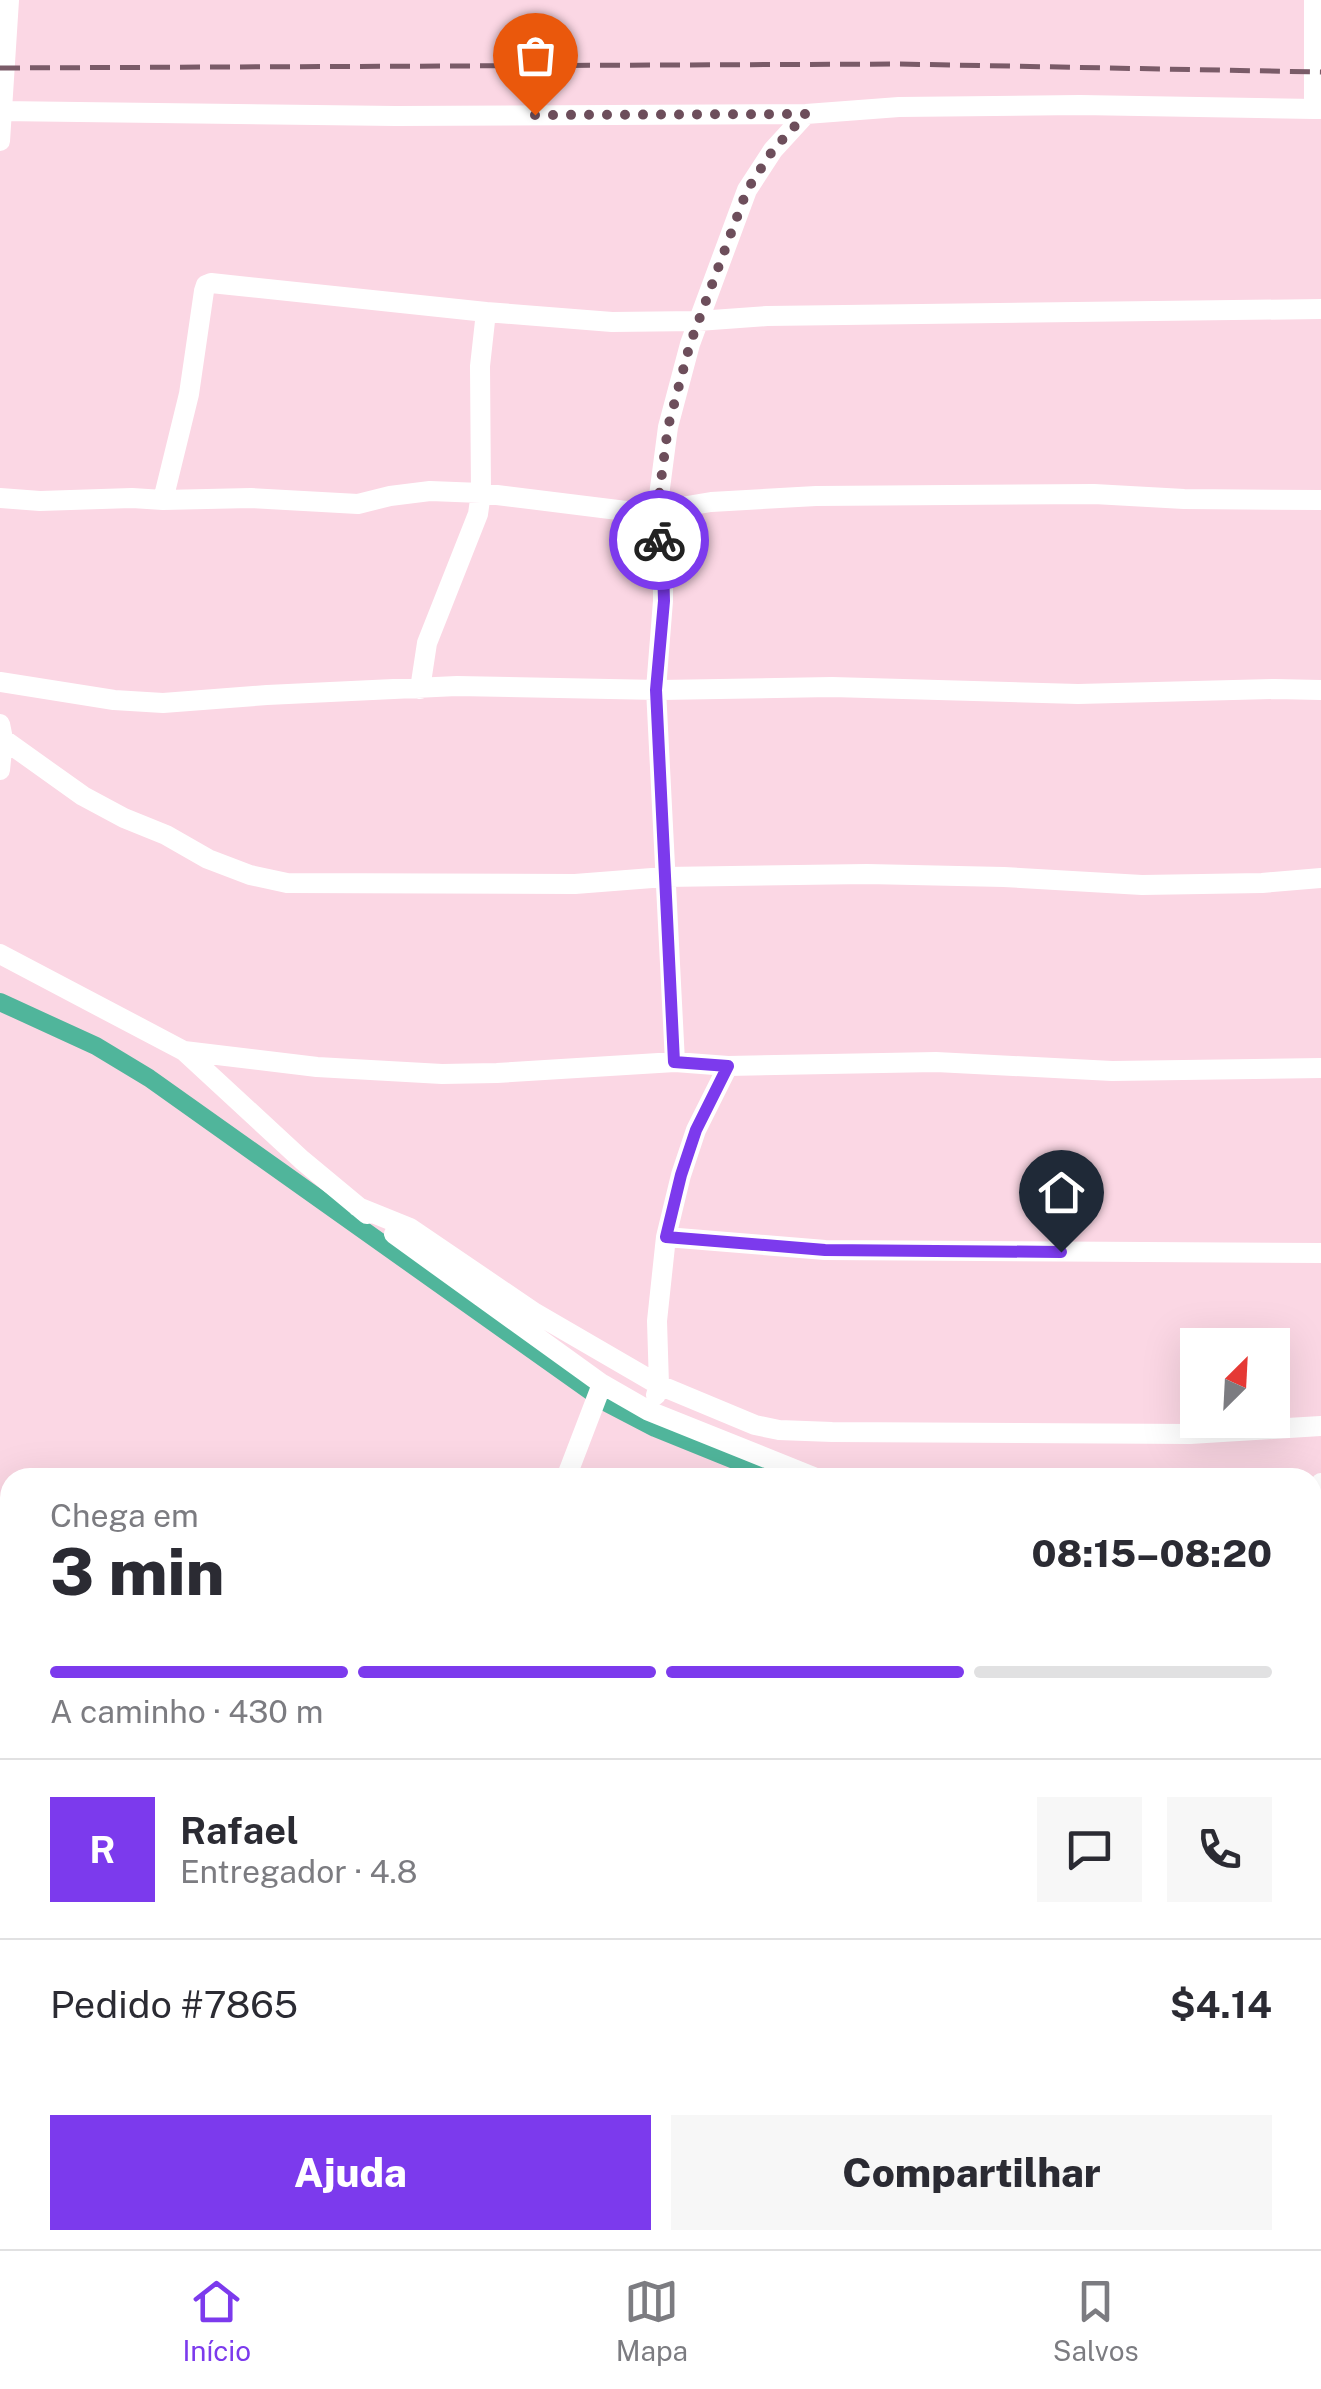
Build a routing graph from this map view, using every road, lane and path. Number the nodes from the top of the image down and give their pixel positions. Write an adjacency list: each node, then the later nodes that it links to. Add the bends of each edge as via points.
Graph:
1 (8, 0): 4 (street)
2 (1314, 0): 3 (street)
3 (1318, 109): 5 (street, via 1080,105)
4 (1, 111): 5 (street); 6 (street)
5 (806, 114): 9 (street, via 747,190)
6 (0, 142)
7 (1321, 309): 9 (street)
8 (486, 312): 9 (street); 10 (street); 12 (street, via 211,283)
9 (698, 321): 14 (street, via 668,427)
10 (480, 493): 12 (street, via 430,491 358,504); 14 (street); 16 (street, via 478,514 427,643)
11 (0, 498): 12 (street)
12 (163, 500)
13 (1321, 500): 14 (street, via 816,496)
14 (657, 511): 17 (street, via 664,601)
15 (0, 682): 16 (street, via 163,703)
16 (420, 689): 17 (street)
17 (656, 690): 18 (street); 21 (street)
18 (1321, 690)
19 (1, 732): 20 (street); 21 (street, via 83,796 250,874 288,882 540,884)
20 (0, 770)
21 (665, 877): 22 (street, via 867,874 1142,885); 25 (street)
22 (1321, 878)
23 (0, 954): 24 (street)
24 (184, 1051): 25 (street, via 442,1074); 28 (street)
25 (674, 1062): 26 (street)
26 (728, 1066): 27 (street); 29 (street, via 696,1130)
27 (1321, 1068)
28 (358, 1207): 31 (street); 32 (street, via 410,1228 535,1313)
29 (666, 1237): 30 (street, via 825,1250); 32 (street, via 657,1321)
30 (1321, 1254)
31 (602, 1384): 33 (street); 35 (street)
32 (659, 1385): 33 (street); 34 (street, via 755,1424 805,1432 1190,1434)
33 (649, 1411): 36 (street)
34 (1321, 1426)
35 (570, 1468)
36 (791, 1468)

